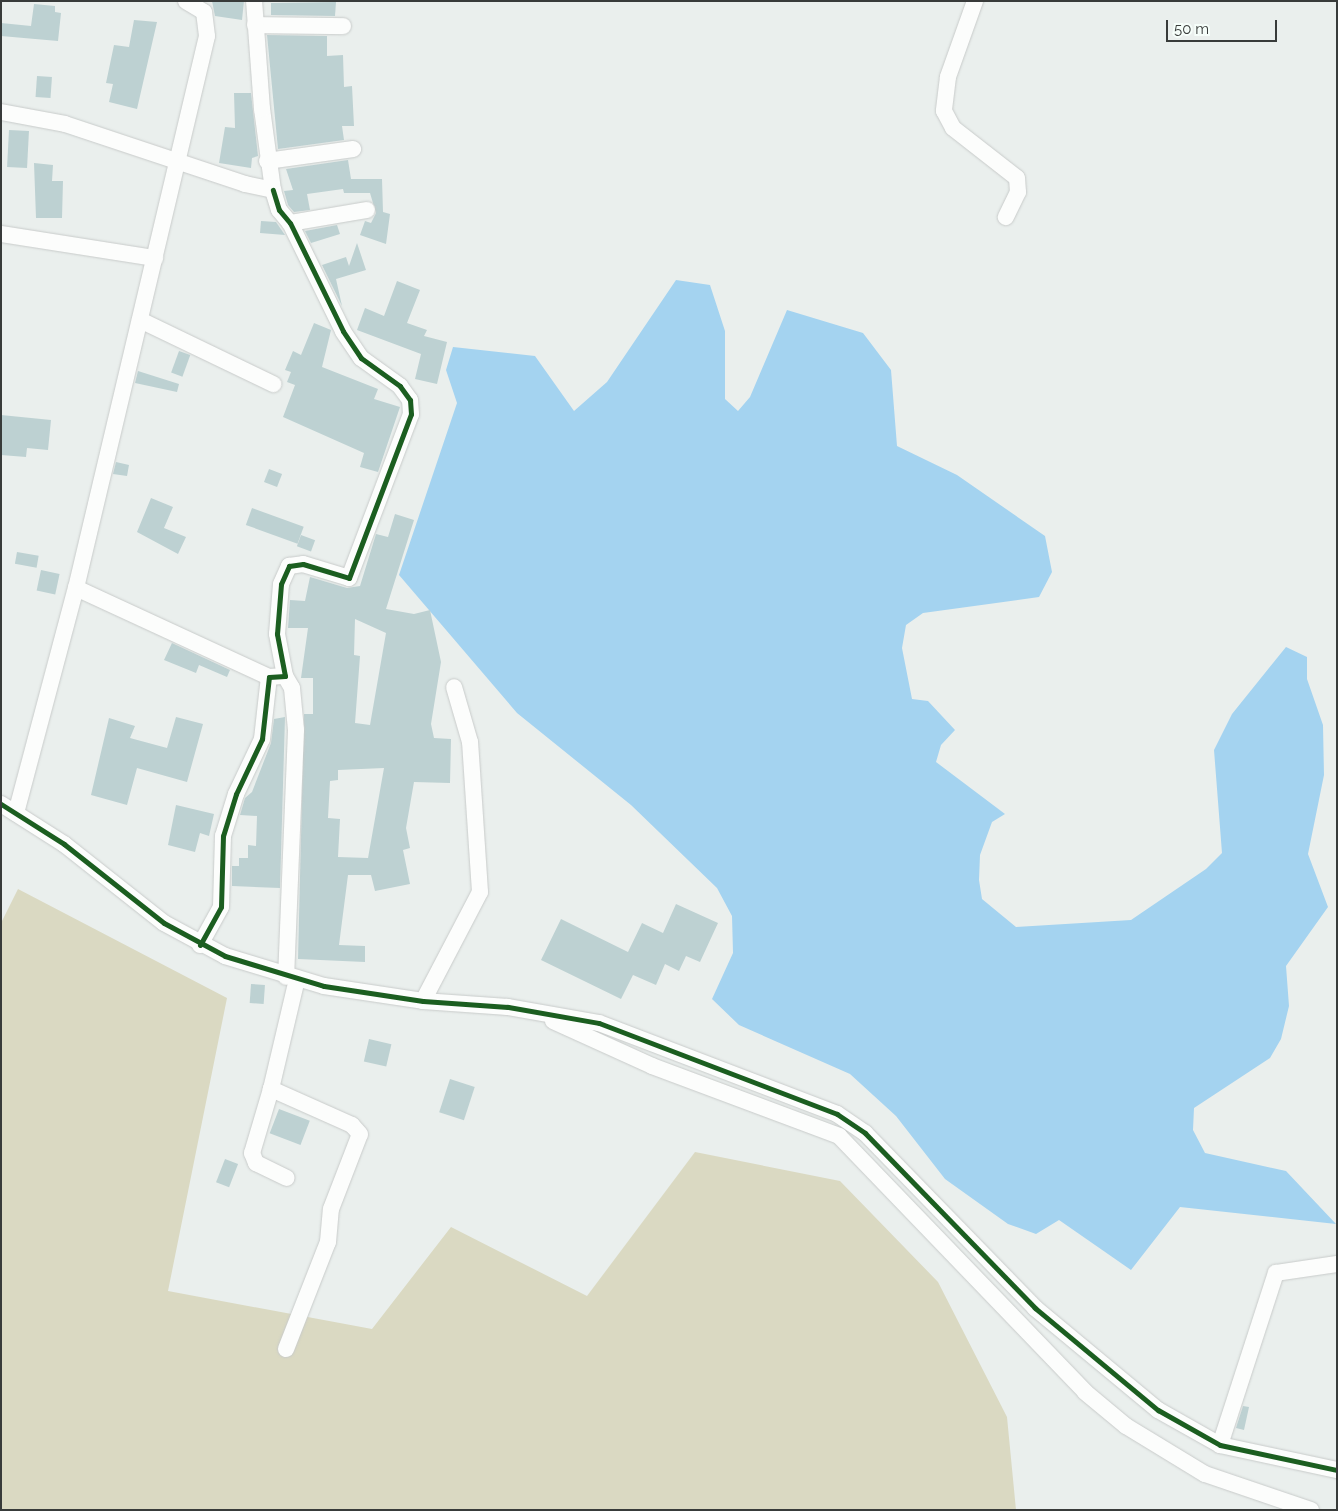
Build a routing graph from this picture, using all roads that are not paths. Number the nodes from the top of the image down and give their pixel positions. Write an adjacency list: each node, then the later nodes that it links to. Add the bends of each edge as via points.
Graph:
1 (186, 1): 8 (street, via 204,12 208,23)
2 (254, 1): 4 (street)
3 (976, 1): 12 (street, via 951,69 944,111 953,128 1017,178 1018,192)
4 (255, 25): 5 (street); 9 (street)
5 (343, 26)
6 (1, 112): 8 (street, via 66,124)
7 (353, 149): 9 (street)
8 (179, 161): 10 (street); 15 (street)
9 (267, 161): 10 (street)
10 (273, 190): 13 (street, via 279,210)
11 (367, 210): 13 (street)
12 (1006, 217)
13 (290, 223): 19 (street, via 343,331 361,358 400,386 410,400 411,414 349,578 316,567 289,566 276,603)
14 (1, 234): 15 (street)
15 (155, 258): 16 (street)
16 (140, 320): 17 (street); 18 (street)
17 (273, 384)
18 (76, 588): 20 (street); 23 (street)
19 (285, 676): 20 (street); 25 (street, via 292,688 296,730)
20 (269, 677): 24 (street, via 262,739 236,794 223,836 221,907)
21 (454, 687): 26 (street, via 470,742 480,892)
22 (1, 804): 23 (street)
23 (16, 813): 24 (street)
24 (200, 945): 25 (street)
25 (291, 978): 26 (street); 28 (street)
26 (423, 1001): 27 (street)
27 (530, 1012): 32 (street, via 621,1031 845,1119 865,1133 1035,1308 1158,1410); 34 (street, via 634,1059 839,1136 1085,1392 1126,1426 1205,1474)
28 (271, 1088): 29 (street, via 252,1153 256,1163); 31 (street, via 352,1125 360,1134 332,1204 328,1242)
29 (288, 1178)
30 (1337, 1264): 32 (street, via 1276,1273)
31 (286, 1349)
32 (1220, 1445): 33 (street)
33 (1337, 1470)
34 (1311, 1510)

